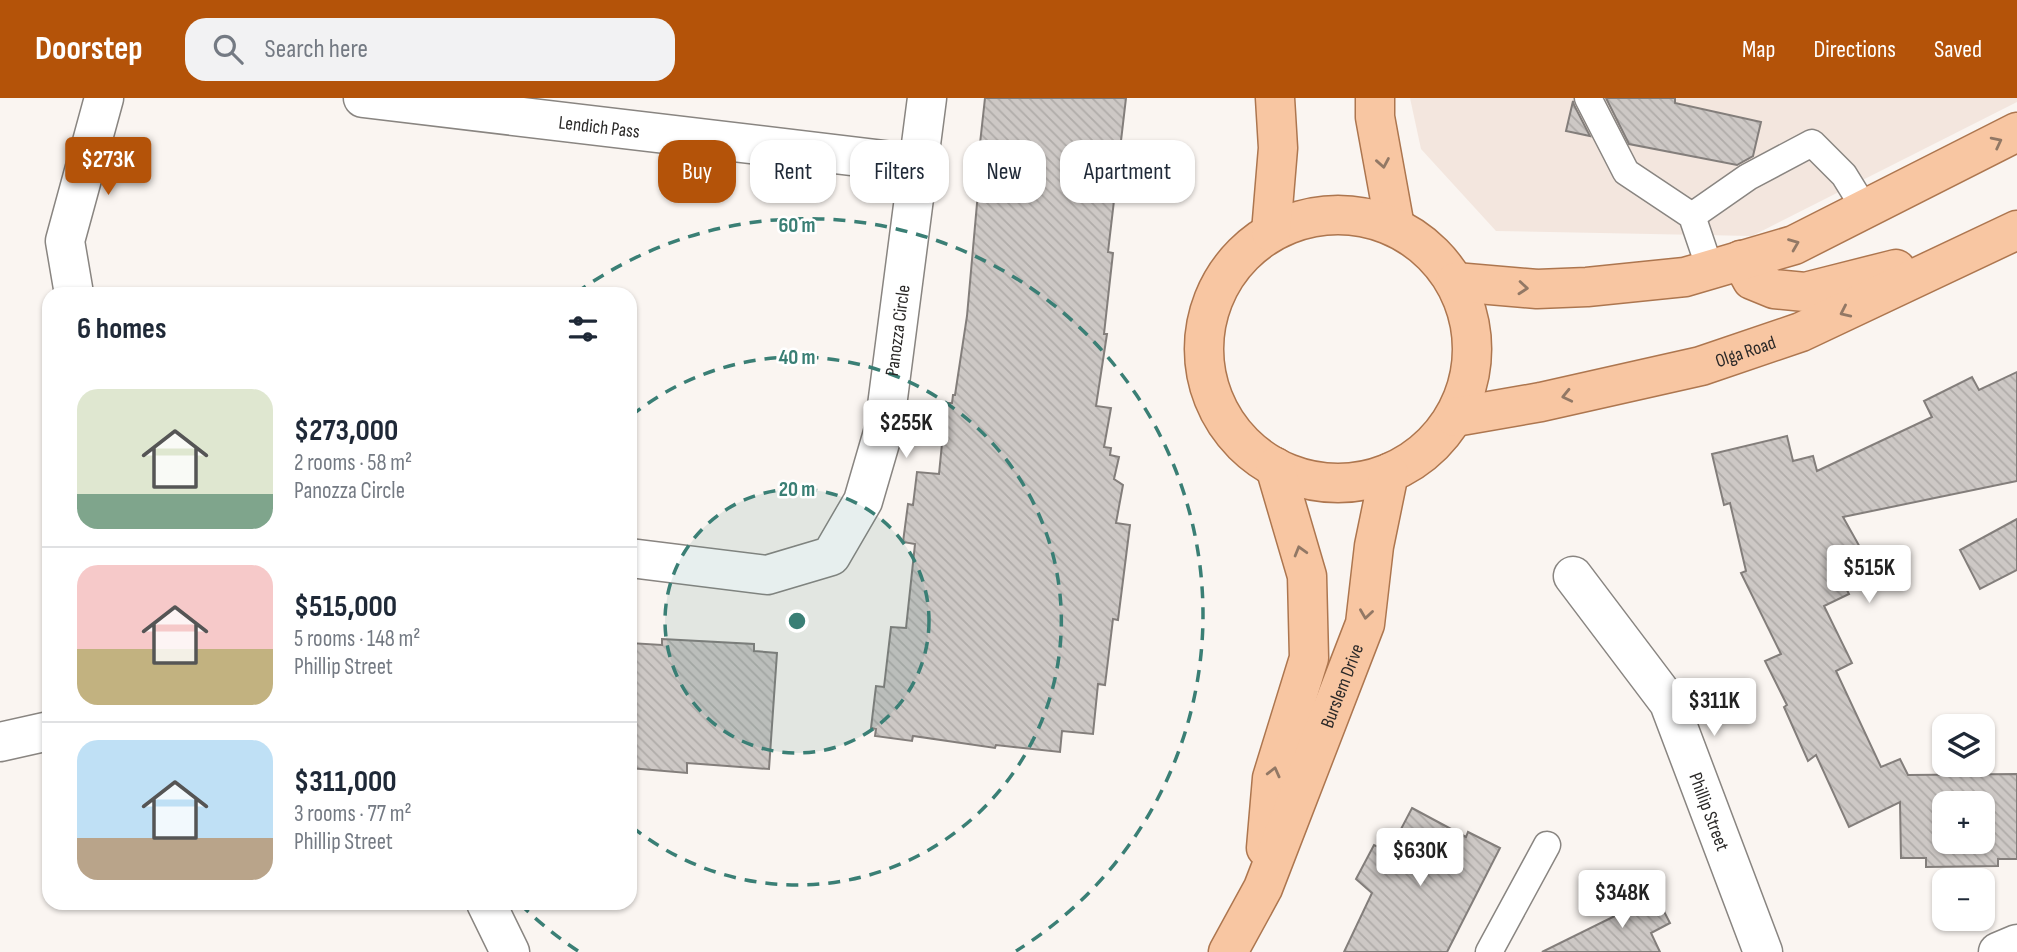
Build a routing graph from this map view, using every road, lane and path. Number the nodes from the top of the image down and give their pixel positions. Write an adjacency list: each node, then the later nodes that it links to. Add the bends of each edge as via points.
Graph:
1 (104, 98): 20 (street, via 65,241)
2 (363, 98): 11 (street, Lendich Pass)
3 (927, 98): 9 (street, Panozza Circle)
4 (1275, 98): 10 (main road)
5 (1300, 98): 10 (main road)
6 (1375, 98): 15 (main road, one-way to 15)
7 (1588, 98): 14 (lane, via 1626,173)
8 (2017, 132): 13 (main road, one-way to 8)
9 (921, 140)
10 (1278, 148): 17 (main road)
11 (850, 156)
12 (913, 203): 24 (street, Panozza Circle, via 884,429 863,501 831,556 767,575)
13 (1865, 209): 14 (lane, via 1844,175 1812,143 1748,177); 18 (main road, one-way to 13, via 1794,245)
14 (1692, 216): 18 (lane)
15 (1395, 227): 17 (main road, via 1353,215 1310,217); 19 (main road, via 1429,250)
16 (2017, 229): 18 (main road, via 1891,271 1805,292 1774,289); 21 (main road, Olga Road, one-way to 21, via 1801,332 1701,366)
17 (1271, 232): 22 (main road, via 1239,258 1216,291 1205,330 1205,358 1219,410 1242,443)
18 (1726, 265): 19 (main road, one-way to 18, via 1574,288 1685,277)
19 (1455, 282): 21 (main road, via 1468,315 1473,350 1469,384)
20 (73, 287)
21 (1455, 417): 23 (main road, via 1415,459)
22 (1275, 467): 23 (main road, via 1312,480 1352,483); 29 (main road, Burslem Drive, one-way to 22, via 1272,778 1309,658 1307,576)
23 (1389, 473): 29 (main road, Burslem Drive, one-way to 29, via 1365,624)
24 (637, 559)
25 (1573, 576): 35 (street, Phillip Street, via 1669,703)
26 (42, 733): 27 (street)
27 (0, 742)
28 (1547, 845): 34 (lane)
29 (1264, 888): 33 (main road, Burslem Drive)
30 (489, 910): 32 (street)
31 (2017, 944): 36 (street)
32 (510, 952)
33 (1228, 952)
34 (1489, 952)
35 (1763, 952)
36 (1998, 952)

